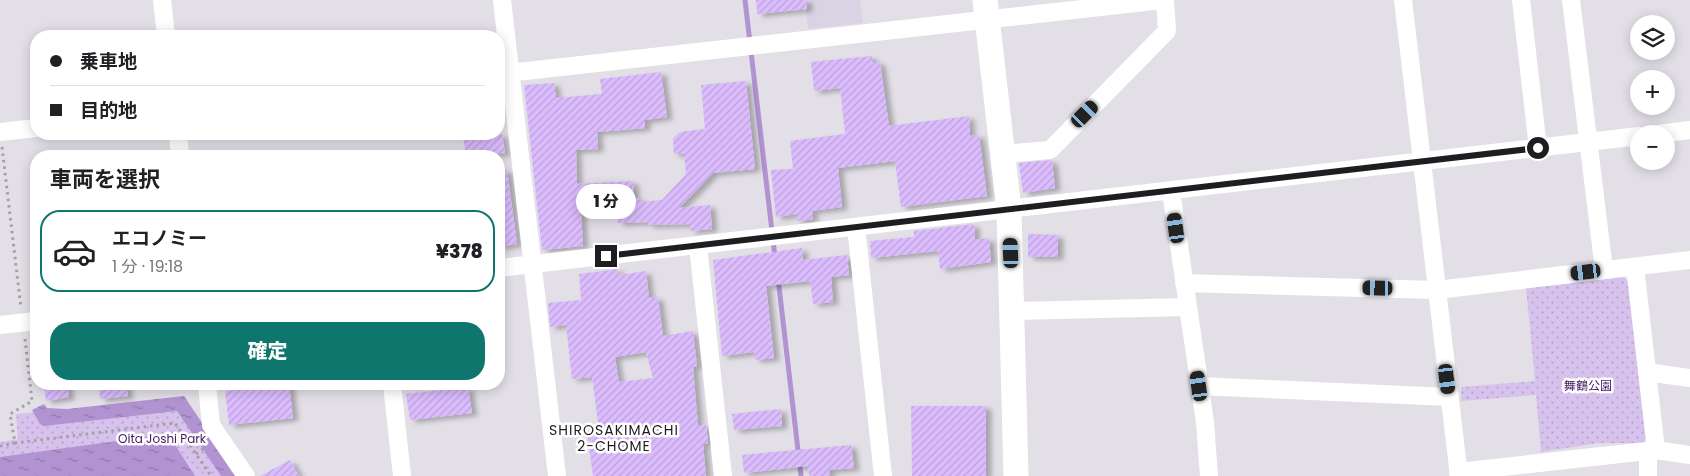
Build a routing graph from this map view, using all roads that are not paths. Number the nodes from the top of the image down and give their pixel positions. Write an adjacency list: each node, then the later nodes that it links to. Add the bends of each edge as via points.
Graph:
1 (162, 0): 8 (street)
2 (502, 0): 9 (street)
3 (1164, 0): 7 (street); 19 (street, via 1167,30 1050,150)
4 (1402, 0): 20 (street)
5 (1522, 0): 18 (street)
6 (1570, 0): 17 (street)
7 (986, 9): 10 (street, via 759,45); 19 (street)
8 (165, 30)
9 (503, 30)
10 (505, 74)
11 (505, 81): 26 (street)
12 (30, 129): 14 (street)
13 (1690, 130): 15 (street)
14 (0, 132)
15 (1675, 132)
16 (1630, 137): 17 (street)
17 (1588, 142): 18 (street); 29 (street)
18 (1538, 148): 20 (street)
19 (1003, 154): 22 (street)
20 (1422, 161): 21 (street); 31 (street)
21 (1171, 190): 22 (street); 30 (street)
22 (1009, 210): 23 (street); 33 (street)
23 (856, 227): 24 (street); 50 (street)
24 (698, 246): 26 (street); 49 (street)
25 (1690, 260): 28 (street)
26 (532, 264): 27 (street); 48 (street)
27 (505, 267)
28 (1635, 267): 29 (street); 36 (street)
29 (1604, 270): 31 (street)
30 (1184, 284): 31 (street); 32 (street)
31 (1436, 290): 41 (street)
32 (1188, 307): 33 (street); 38 (street)
33 (1012, 311): 51 (street)
34 (30, 322): 35 (street)
35 (0, 325)
36 (1647, 372): 37 (street); 42 (street)
37 (1690, 378)
38 (1199, 386): 41 (street); 52 (street)
39 (208, 390): 46 (street, via 212,425)
40 (393, 390): 47 (street)
41 (1449, 397): 45 (street)
42 (1652, 451): 43 (street); 44 (street); 53 (street)
43 (1690, 455)
44 (1534, 470): 45 (street)
45 (1458, 474)
46 (246, 476)
47 (402, 476)
48 (557, 476)
49 (723, 476)
50 (883, 476)
51 (1016, 476)
52 (1209, 476)
53 (1648, 476)

